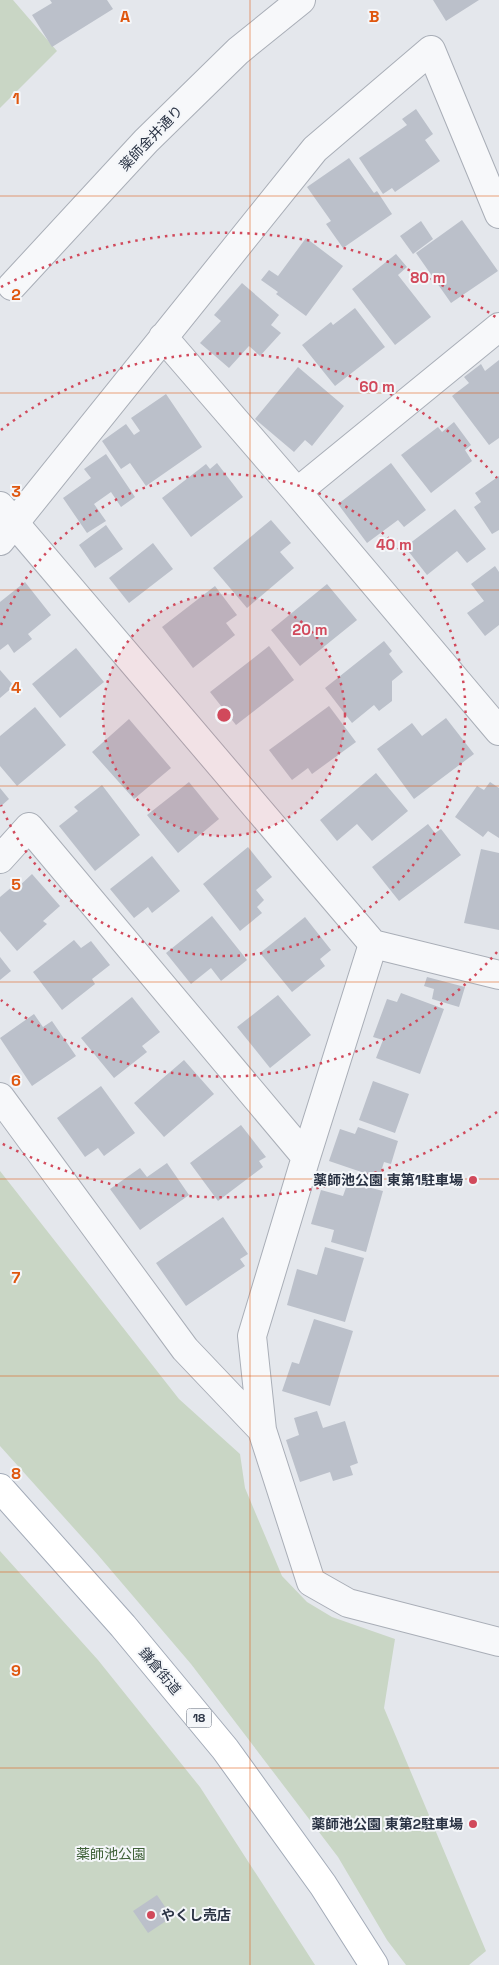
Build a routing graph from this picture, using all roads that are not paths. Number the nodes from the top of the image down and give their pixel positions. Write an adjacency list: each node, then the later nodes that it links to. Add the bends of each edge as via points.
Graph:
1 (301, 0): 3 (street, 薬師金井通り, via 238,51 146,141)
2 (499, 214): 5 (street, via 431,50 315,149)
3 (12, 286)
4 (499, 327): 6 (street)
5 (163, 337): 6 (street); 7 (street)
6 (297, 492): 8 (street)
7 (5, 524): 10 (street)
8 (499, 731)
9 (0, 859): 13 (street, via 29,827)
10 (374, 944): 11 (street); 13 (street)
11 (499, 975)
12 (0, 1097): 14 (street, via 185,1349)
13 (306, 1157): 14 (street, via 252,1336)
14 (262, 1430): 16 (street, via 311,1582 348,1603)
15 (0, 1488): 17 (main road, 鎌倉街道 / 18, via 123,1626 225,1749 324,1886)
16 (499, 1642)
17 (374, 1965)

